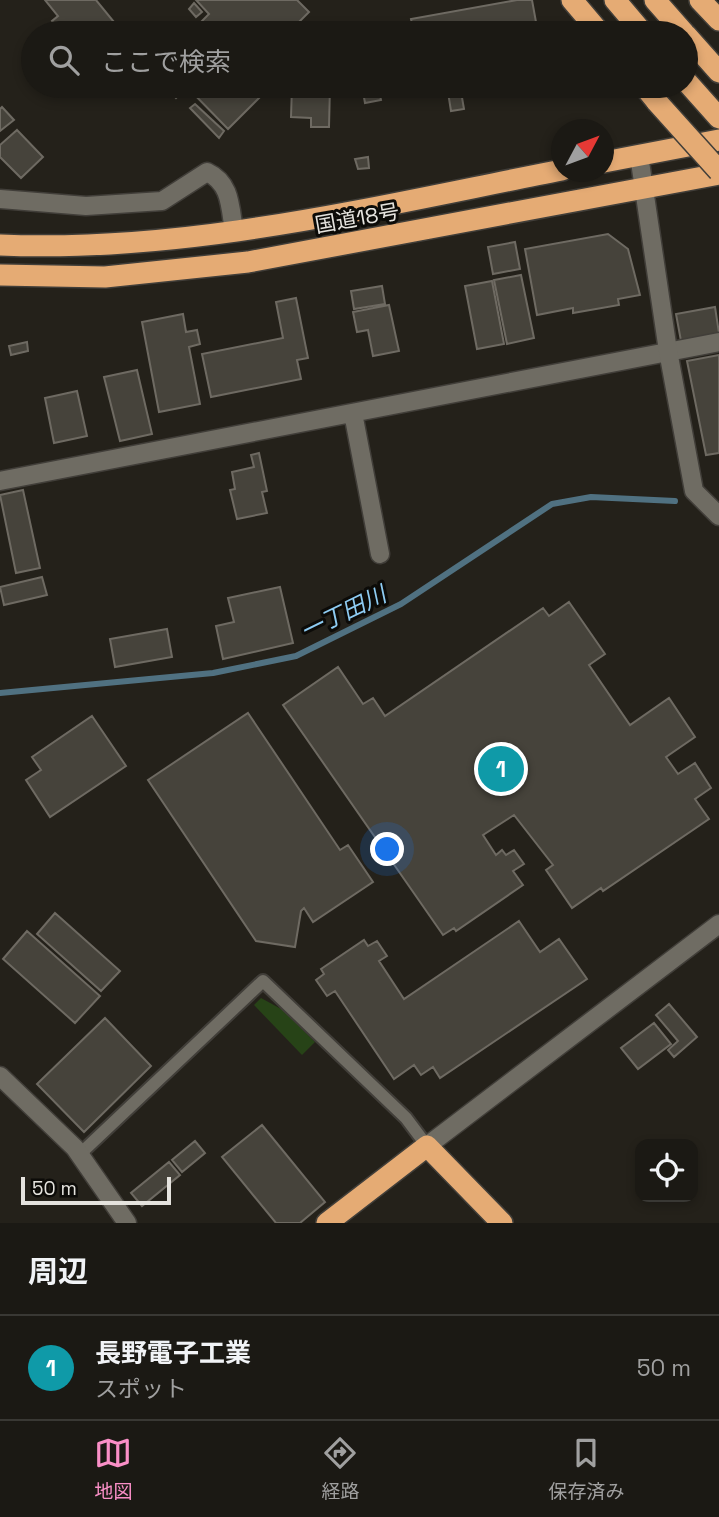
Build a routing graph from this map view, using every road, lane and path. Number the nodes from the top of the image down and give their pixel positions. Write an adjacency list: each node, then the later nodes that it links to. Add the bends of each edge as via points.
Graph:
1 (573, 0): 8 (highway)
2 (615, 0): 9 (highway)
3 (655, 0): 10 (highway)
4 (700, 0): 7 (highway)
5 (707, 0): 6 (highway)
6 (719, 14)
7 (719, 20)
8 (589, 21)
9 (633, 21)
10 (674, 21)
11 (698, 49): 12 (highway)
12 (719, 72)
13 (698, 96): 15 (highway)
14 (654, 98): 20 (highway, bridge)
15 (719, 118)
16 (719, 141): 17 (highway)
17 (639, 155): 18 (highway); 21 (street)
18 (614, 160)
19 (551, 172): 23 (highway, 国道18号)
20 (719, 172): 21 (highway, 国道18号)
21 (644, 188): 25 (highway, 国道18号, via 248,262 105,277); 27 (street)
22 (0, 199): 23 (street, via 86,206 162,201 207,172 219,178 228,192)
23 (234, 230): 24 (highway, 国道18号, via 115,244)
24 (0, 244)
25 (0, 275)
26 (719, 342): 27 (street)
27 (668, 351): 28 (street); 30 (street, via 694,491)
28 (353, 413): 29 (street); 31 (street)
29 (0, 481)
30 (719, 516)
31 (380, 554)
32 (719, 924): 34 (street)
33 (0, 1076): 35 (street)
34 (427, 1146): 35 (lane, via 405,1118 263,981); 37 (highway); 38 (highway)
35 (80, 1154): 36 (street)
36 (127, 1223)
37 (327, 1223)
38 (502, 1223)

